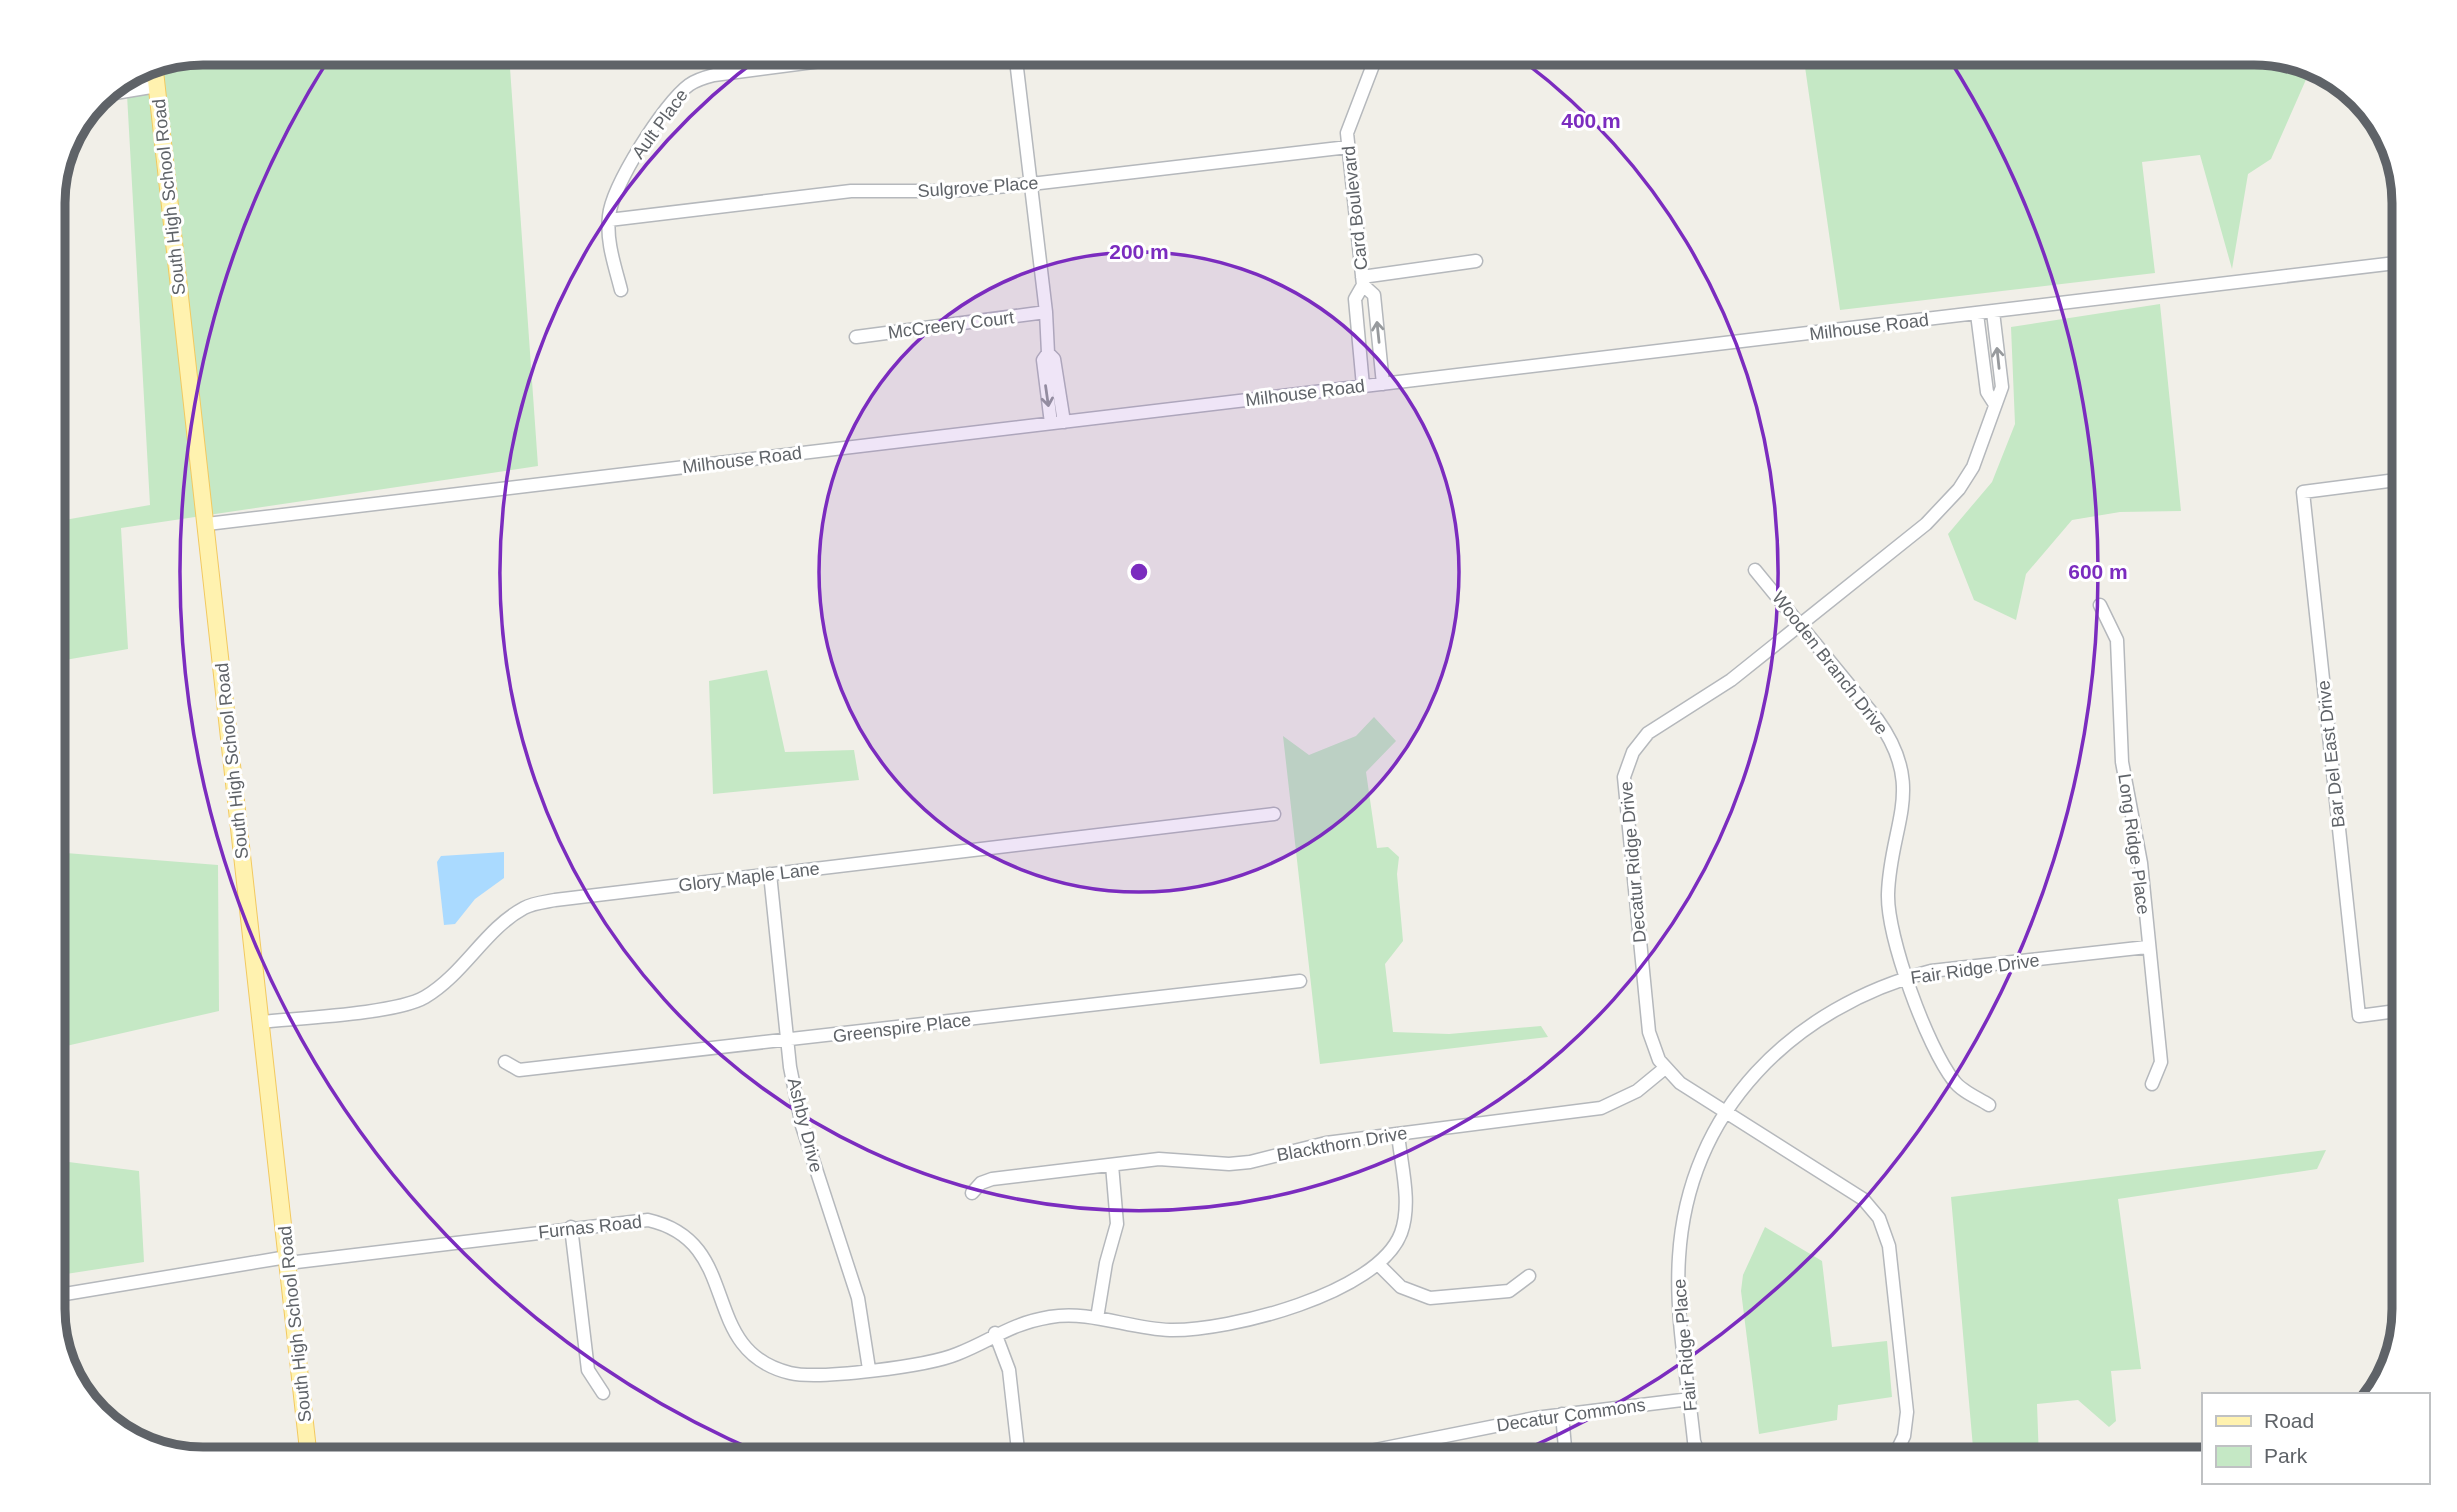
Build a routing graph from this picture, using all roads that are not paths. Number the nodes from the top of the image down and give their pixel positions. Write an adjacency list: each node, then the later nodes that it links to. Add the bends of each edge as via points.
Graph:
1 (790, 65): 9 (street, Ault Place, via 714,75 691,83 638,152 615,192)
2 (1017, 65): 8 (street)
3 (1373, 65): 7 (street, Card Boulevard, via 1347,133)
4 (155, 73): 5 (main road, South High School Road)
5 (157, 86): 6 (street); 23 (main road, South High School Road)
6 (120, 92)
7 (1348, 147): 8 (street, Sulgrove Place); 12 (street, Card Boulevard)
8 (1031, 184): 9 (street, Sulgrove Place, via 949,191 851,191); 14 (street)
9 (608, 220): 13 (street)
10 (1476, 261): 12 (street)
11 (2392, 263): 15 (street, Milhouse Road)
12 (1362, 281): 18 (street, Card Boulevard, one-way to 12, via 1374,295); 19 (street, Card Boulevard, via 1355,299)
13 (621, 290)
14 (1046, 312): 17 (street, McCreery Court); 21 (street)
15 (1993, 312): 16 (street, Milhouse Road); 20 (street, Decatur Ridge Drive, one-way to 15, via 2002,387)
16 (1977, 314): 18 (street, Milhouse Road); 20 (street, via 1987,392)
17 (856, 337)
18 (1383, 384): 19 (street, Milhouse Road)
19 (1363, 386): 21 (street, Milhouse Road)
20 (1994, 403): 26 (street, Decatur Ridge Drive, via 1973,467 1945,507)
21 (1057, 423): 23 (street, Milhouse Road)
22 (2392, 481): 32 (street, Bar Del East Drive, via 2303,492 2359,1016)
23 (206, 524): 33 (main road, South High School Road)
24 (1755, 570): 26 (street, Wooden Branch Drive)
25 (2100, 605): 29 (street, Long Ridge Place, via 2117,640 2122,762 2141,863)
26 (1799, 624): 30 (street, Wooden Branch Drive, via 1881,725 1899,761 1904,800 1888,901); 36 (street, Decatur Ridge Drive, via 1731,680 1650,731 1626,766 1623,791 1649,1032)
27 (1274, 814): 28 (street, Glory Maple Lane)
28 (770, 874): 33 (street, Glory Maple Lane, via 527,906 508,918 447,981 422,999 386,1008); 34 (street, Ashby Drive)
29 (2147, 947): 30 (street, Fair Ridge Drive); 37 (street, Long Ridge Place, via 2161,1062)
30 (1907, 977): 38 (street, Wooden Branch Drive, via 1929,1034 1955,1082); 39 (street, Fair Ridge Drive, via 1862,994 1810,1023 1766,1062)
31 (1300, 981): 34 (street, Greenspire Place)
32 (2392, 1012)
33 (261, 1022): 44 (main road, South High School Road)
34 (787, 1042): 35 (street, Greenspire Place, via 519,1070); 50 (street, Ashby Drive, via 806,1143 859,1298)
35 (505, 1062)
36 (1665, 1068): 39 (street, Decatur Ridge Drive); 40 (street, Blackthorn Drive, via 1637,1091 1601,1108)
37 (2152, 1084)
38 (1989, 1105)
39 (1726, 1112): 52 (street, Fair Ridge Place, via 1696,1175 1680,1244 1679,1294); 61 (street, Decatur Ridge Drive, via 1863,1199 1883,1225 1907,1412)
40 (1398, 1134): 41 (street, Blackthorn Drive, via 1315,1145 1250,1162 1159,1159); 45 (street, via 1405,1218 1397,1241)
41 (1112, 1165): 42 (street, Blackthorn Drive, via 992,1179); 48 (street, via 1118,1224)
42 (972, 1194)
43 (571, 1227): 44 (street, Furnas Road); 50 (street, Furnas Road, via 648,1220 676,1228 707,1260 731,1327 755,1357 793,1374); 51 (street, via 588,1370)
44 (288, 1260): 47 (street, Furnas Road); 55 (main road, South High School Road)
45 (1378, 1264): 46 (street, via 1401,1287 1430,1298 1509,1291); 48 (street, Furnas Road, via 1309,1301 1233,1323 1168,1329)
46 (1529, 1276)
47 (65, 1294)
48 (1097, 1318): 49 (street, Furnas Road, via 1051,1317)
49 (995, 1334): 50 (street, Furnas Road, via 956,1355); 56 (street, via 1009,1370)
50 (869, 1369)
51 (603, 1393)
52 (1690, 1399): 53 (street, Decatur Commons); 60 (street, Fair Ridge Place)
53 (1562, 1414): 54 (street, Decatur Commons); 59 (street)
54 (1422, 1441): 57 (street, Decatur Commons); 58 (street)
55 (309, 1447)
56 (1018, 1447)
57 (1393, 1447)
58 (1423, 1447)
59 (1565, 1447)
60 (1698, 1447)
61 (1900, 1447)

